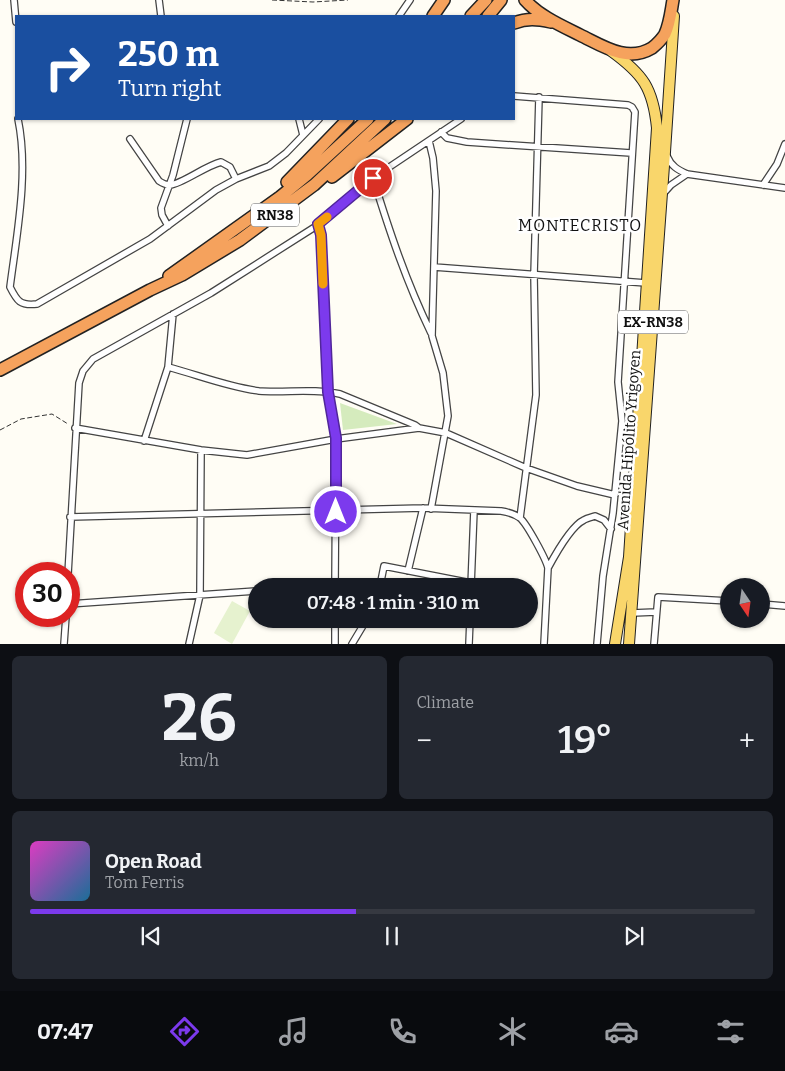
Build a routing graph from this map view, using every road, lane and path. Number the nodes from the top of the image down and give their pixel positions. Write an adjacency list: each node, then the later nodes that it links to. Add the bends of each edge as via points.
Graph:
1 (14, 0): 11 (street)
2 (159, 0): 12 (street)
3 (272, 0): 4 (path)
4 (348, 0)
5 (410, 0): 13 (street)
6 (444, 0): 14 (highway)
7 (486, 0): 15 (highway)
8 (500, 0): 16 (highway)
9 (525, 0): 18 (highway)
10 (674, 0): 19 (highway, via 666,32 656,45 631,54); 37 (main road, Avenida Hipólito Yrigoyen / EX-RN38)
11 (15, 15)
12 (161, 15)
13 (400, 15)
14 (434, 15)
15 (473, 15)
16 (489, 15)
17 (515, 22): 18 (highway, via 532,19)
18 (560, 25): 19 (highway)
19 (608, 49): 53 (main road, Avenida Hipólito Yrigoyen / EX-RN38, via 637,72 647,87 655,111 657,128)
20 (515, 96): 21 (street)
21 (539, 97): 36 (street); 38 (street, via 632,107 635,112)
22 (18, 120): 47 (street, via 20,204 10,287 23,304 37,304)
23 (186, 120): 42 (street)
24 (299, 120): 32 (street)
25 (318, 120): 32 (street)
26 (347, 120): 49 (highway, via 296,174)
27 (367, 120): 49 (highway, RN38, via 280,197)
28 (385, 120): 48 (highway, RN38, via 314,184)
29 (406, 120): 48 (highway, via 283,213)
30 (459, 120): 31 (street)
31 (441, 132): 34 (street); 36 (street, via 447,138 467,142)
32 (303, 135): 41 (street, via 269,166)
33 (130, 139): 42 (street, via 159,181)
34 (429, 141): 40 (street); 50 (street, via 436,191)
35 (785, 144): 43 (street)
36 (537, 146): 38 (street); 51 (street)
37 (666, 152): 39 (street, via 669,162); 45 (main road, Avenida Hipólito Yrigoyen / EX-RN38)
38 (631, 153): 52 (street)
39 (687, 174): 43 (street); 45 (street)
40 (373, 178): 46 (street); 56 (street, via 398,258)
41 (236, 180): 42 (street, via 230,167 221,162); 47 (street, via 216,190)
42 (169, 185): 47 (street, via 161,208)
43 (763, 185): 44 (street)
44 (785, 188)
45 (662, 196): 91 (main road, Avenida Hipólito Yrigoyen / EX-RN38)
46 (318, 224): 55 (street); 59 (street)
47 (168, 226)
48 (240, 240): 54 (highway, RN38)
49 (195, 257): 54 (highway, RN38)
50 (434, 267): 51 (street); 56 (street)
51 (534, 275): 52 (street); 67 (street, via 536,395)
52 (624, 282): 53 (street); 68 (street, via 618,382 622,421)
53 (646, 284): 103 (main road, Avenida Hipólito Yrigoyen / EX-RN38, via 629,558)
54 (150, 290): 58 (highway, RN38)
55 (173, 314): 57 (street); 60 (street, via 87,364 79,384)
56 (432, 336): 63 (street, via 443,373 448,416)
57 (168, 367): 59 (street, via 260,391); 65 (street)
58 (0, 370)
59 (328, 392): 61 (street, via 340,394); 64 (street)
60 (75, 428): 62 (path, via 52,414 21,419); 65 (street); 74 (street)
61 (419, 428): 63 (street); 64 (street)
62 (0, 430)
63 (446, 432): 67 (street); 70 (street)
64 (336, 438): 66 (street, via 247,455); 72 (street)
65 (144, 441): 66 (street)
66 (201, 450): 73 (street)
67 (526, 468): 68 (street); 75 (street)
68 (615, 495): 76 (street)
69 (424, 508): 70 (street); 72 (street); 79 (street)
70 (432, 509): 71 (street)
71 (474, 510): 75 (street, via 508,512); 83 (street)
72 (336, 512): 73 (street); 80 (street)
73 (200, 515): 74 (street); 85 (street)
74 (70, 517): 77 (street)
75 (520, 518): 78 (street, via 546,559)
76 (611, 529): 78 (street, via 596,516 584,519 576,525); 102 (street)
77 (68, 562)
78 (548, 568): 101 (street)
79 (408, 571): 81 (street, via 384,566); 82 (street)
80 (335, 578)
81 (382, 578)
82 (440, 578)
83 (471, 578)
84 (248, 591): 85 (street)
85 (200, 594): 87 (street); 97 (street)
86 (720, 600): 90 (street, via 658,597)
87 (80, 603)
88 (770, 605): 89 (street)
89 (785, 606)
90 (656, 612): 91 (street); 105 (street)
91 (632, 613): 104 (main road, Avenida Hipólito Yrigoyen / EX-RN38)
92 (65, 627): 96 (street)
93 (335, 628): 98 (street)
94 (362, 628): 99 (street)
95 (470, 628): 100 (street)
96 (64, 644)
97 (189, 644)
98 (336, 644)
99 (352, 644)
100 (469, 644)
101 (544, 644)
102 (597, 644)
103 (615, 644)
104 (629, 644)
105 (654, 644)

